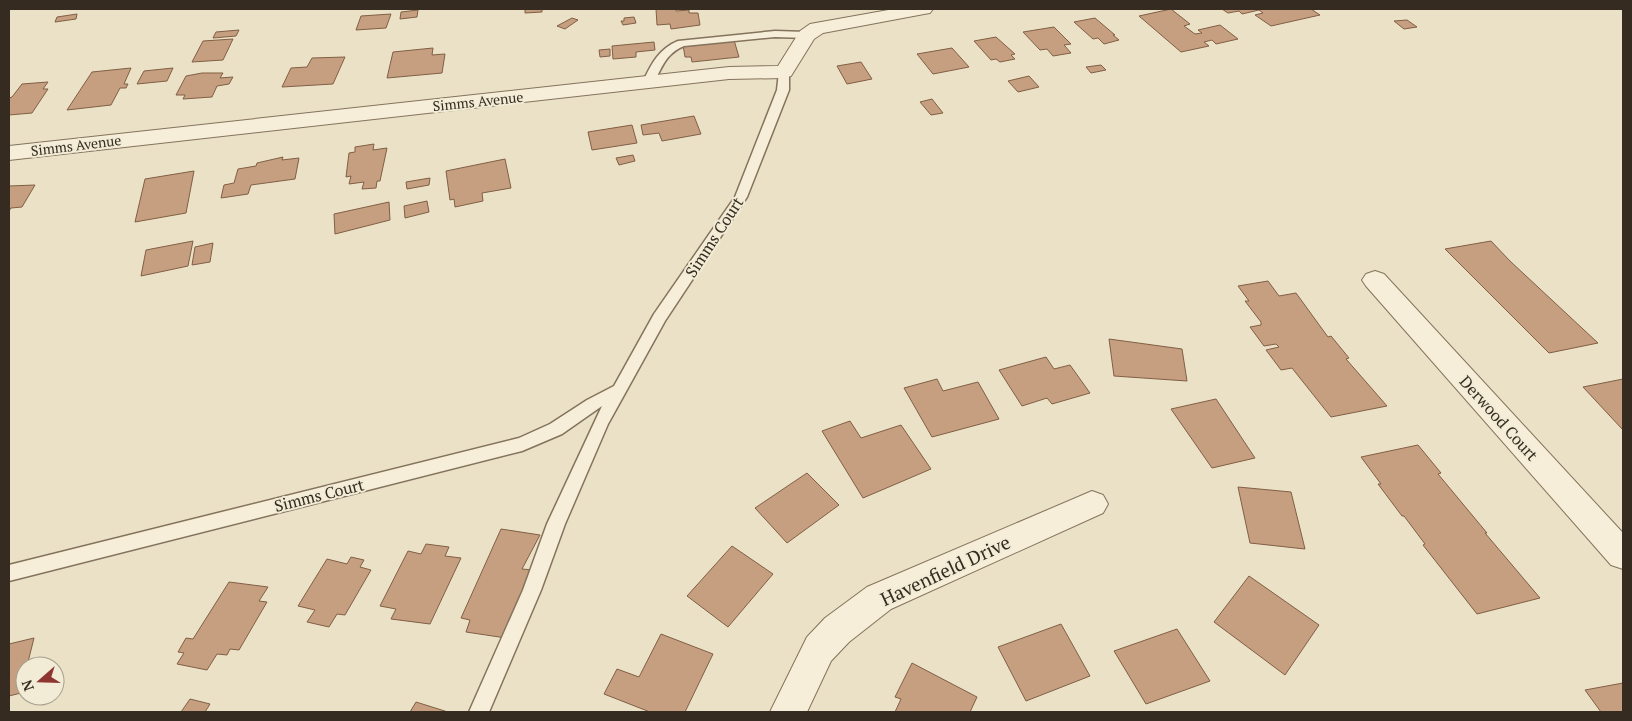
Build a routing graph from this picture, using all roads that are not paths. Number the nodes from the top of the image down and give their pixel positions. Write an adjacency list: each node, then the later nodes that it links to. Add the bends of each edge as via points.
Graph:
1 (924, 9): 2 (street, via 831,24)
2 (808, 35): 3 (street); 4 (lane, via 775,34 682,43 670,47 658,59)
3 (784, 72): 4 (street, Simms Avenue, via 729,73); 7 (lane, Simms Court, via 778,105 741,197 659,318)
4 (649, 82): 5 (street, Simms Avenue)
5 (9, 154)
6 (1375, 280): 9 (street, Derwood Court)
7 (619, 390): 10 (lane, Simms Court, via 556,428 522,444); 11 (lane, Simms Court, via 556,524)
8 (1092, 504): 12 (street, Havenfield Drive, via 879,598 837,630 819,649)
9 (1623, 556)
10 (9, 573)
11 (480, 712)
12 (788, 712)

